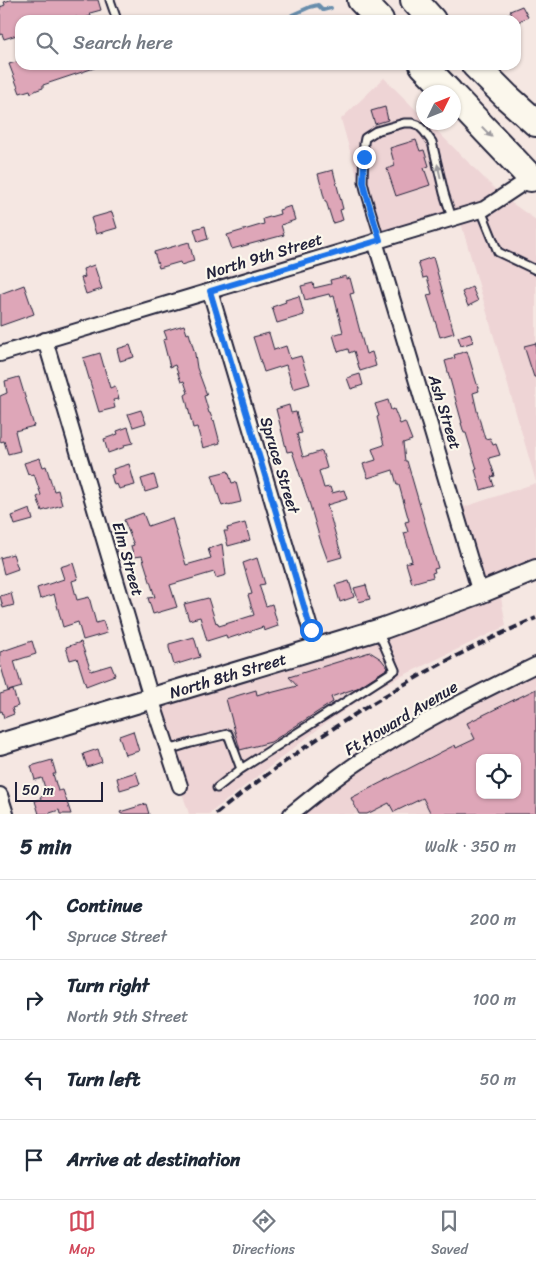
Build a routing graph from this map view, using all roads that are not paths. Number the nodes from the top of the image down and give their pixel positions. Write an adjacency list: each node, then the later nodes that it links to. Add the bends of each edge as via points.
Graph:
1 (110, 0): 4 (lane)
2 (361, 0): 5 (highway)
3 (414, 0): 6 (highway)
4 (115, 15)
5 (375, 15)
6 (428, 15)
7 (428, 70): 9 (highway)
8 (480, 70): 11 (highway)
9 (442, 85)
10 (461, 104): 12 (highway, one-way to 12)
11 (536, 123)
12 (533, 181): 13 (street, North 9th Street)
13 (481, 210): 14 (street, North 9th Street); 16 (lane, via 498,252)
14 (452, 218): 15 (street, North 9th Street); 15 (lane, one-way to 15, via 432,142 424,131 412,123 376,130 365,138 363,182)
15 (377, 241): 17 (street, North 9th Street); 21 (street, Ash Street)
16 (536, 270)
17 (210, 291): 18 (street, North 9th Street); 23 (street, Spruce Street)
18 (45, 340): 19 (street, North 9th Street); 25 (street, Elm Street)
19 (0, 354)
20 (536, 570): 21 (main road, North 8th Street)
21 (480, 593): 22 (main road, North 8th Street)
22 (378, 630): 23 (main road, North 8th Street); 28 (lane, via 395,670)
23 (316, 648): 25 (main road, North 8th Street)
24 (536, 665): 33 (street, Ft Howard Avenue, via 433,717 372,753)
25 (151, 698): 26 (main road, North 8th Street); 27 (street, Elm Street)
26 (0, 744)
27 (168, 750): 28 (lane, via 228,734); 29 (street, Elm Street)
28 (241, 769): 30 (lane)
29 (180, 786)
30 (217, 788)
31 (0, 795): 32 (street)
32 (6, 814)
33 (291, 814)

